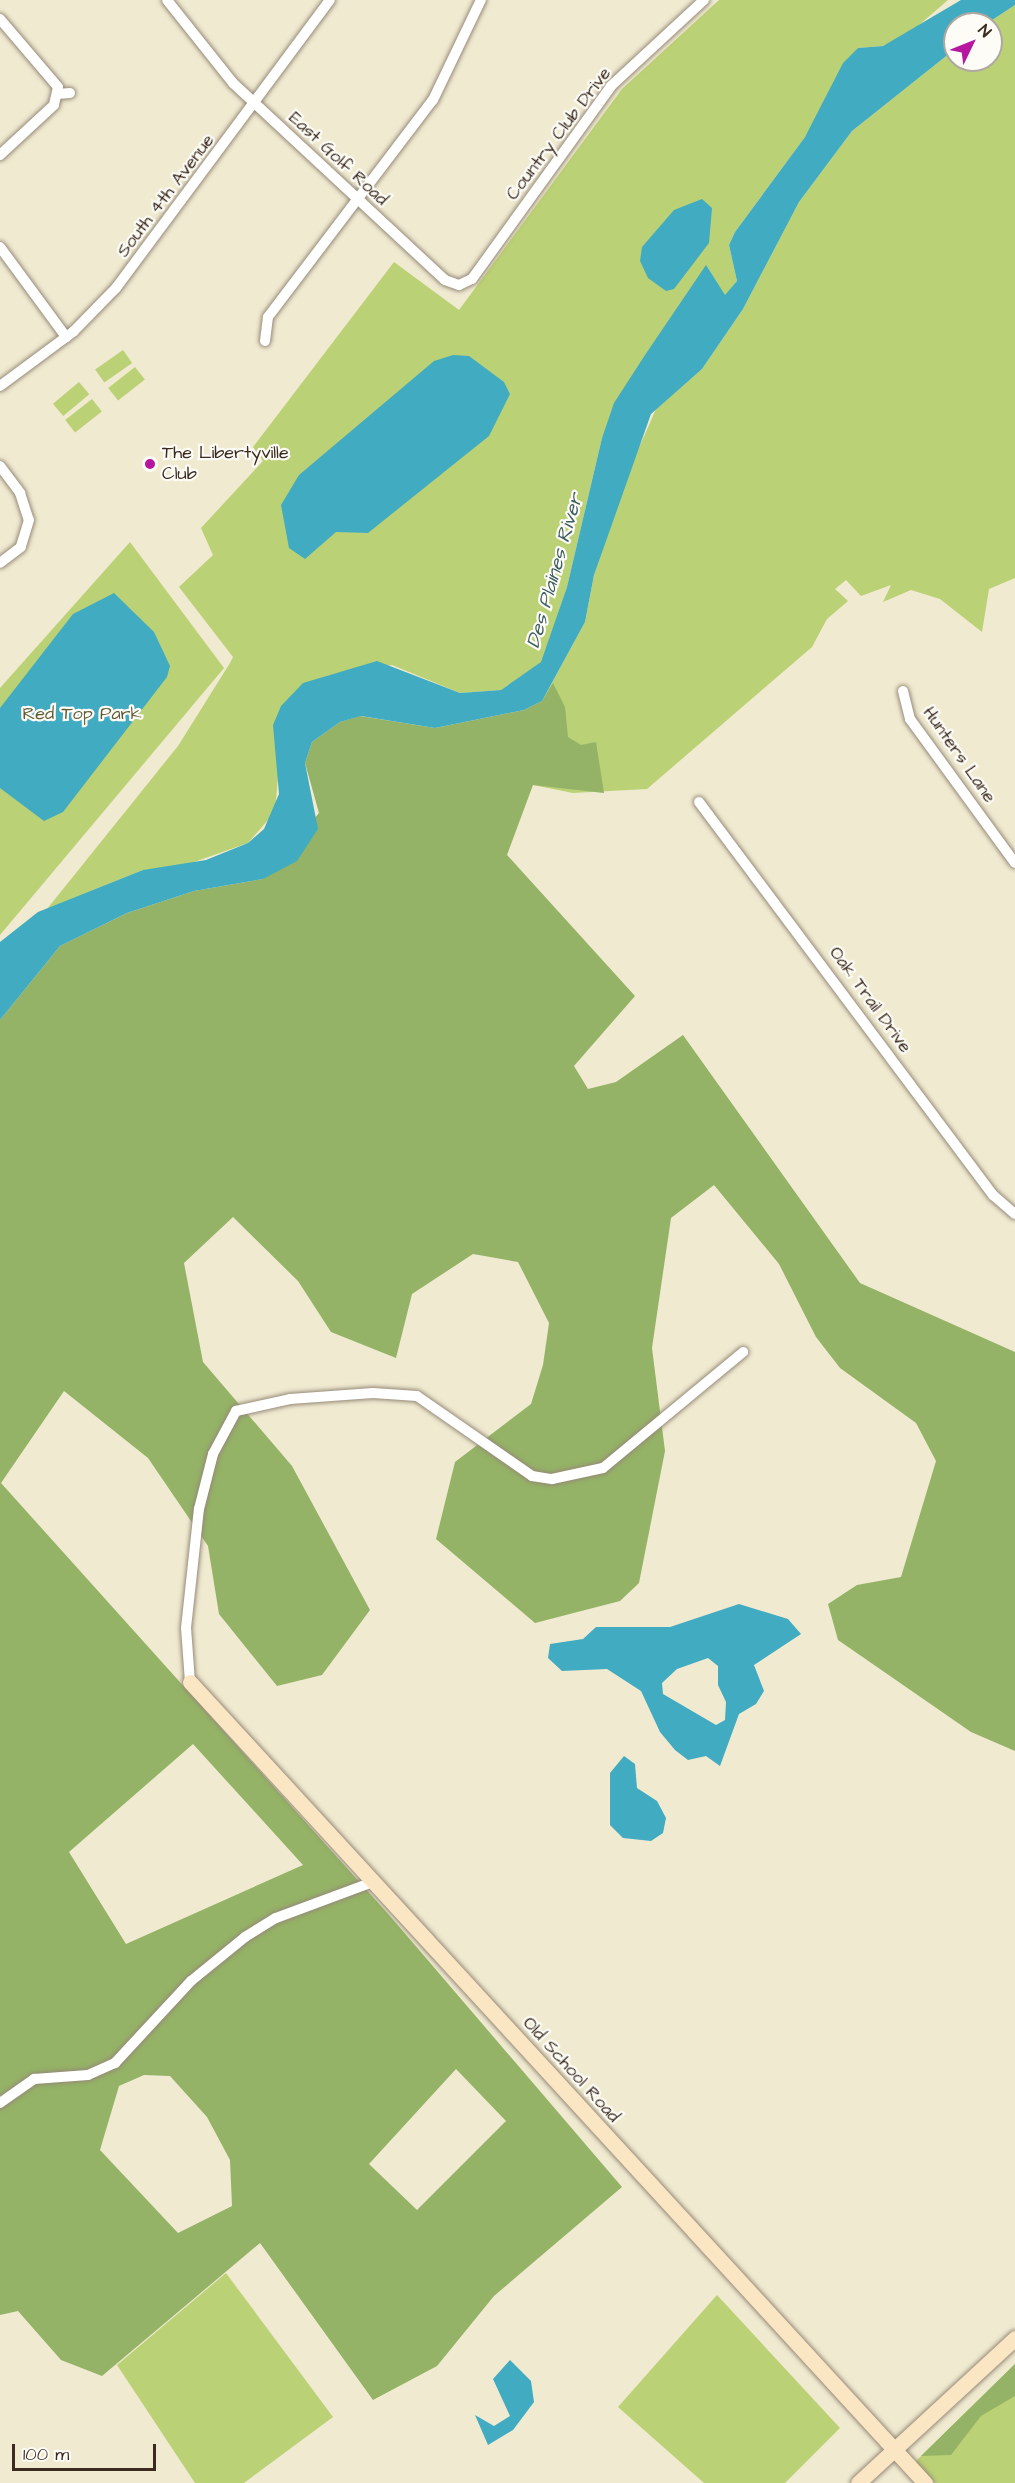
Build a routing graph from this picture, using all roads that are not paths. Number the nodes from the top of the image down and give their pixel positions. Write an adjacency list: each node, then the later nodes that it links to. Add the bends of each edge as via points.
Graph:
1 (167, 0): 8 (street, East Golf Road, via 195,40)
2 (330, 0): 8 (street, South 4th Avenue)
3 (481, 0): 10 (street, via 433,100)
4 (704, 0): 11 (street, Country Club Drive, via 611,86)
5 (0, 20): 7 (street, via 52,79)
6 (70, 93): 7 (street)
7 (57, 94): 9 (street, via 54,105)
8 (256, 105): 10 (street, East Golf Road); 13 (street, South 4th Avenue, via 116,288)
9 (0, 155)
10 (357, 200): 11 (street, East Golf Road, via 453,284 472,279); 14 (street, via 268,317)
11 (499, 243)
12 (0, 247): 13 (street)
13 (66, 337): 15 (street, South 4th Avenue)
14 (265, 341)
15 (0, 386)
16 (0, 466): 17 (street, via 20,493 28,520 21,547)
17 (0, 563)
18 (903, 692): 20 (street, Hunters Lane, via 910,719)
19 (699, 802): 21 (street, Oak Trail Drive, via 993,1196)
20 (1015, 863)
21 (1015, 1214)
22 (743, 1352): 23 (street, via 603,1468 552,1479 532,1476 417,1396 373,1393 290,1399 236,1411 213,1454 199,1509 186,1628)
23 (190, 1682): 24 (street, Old School Road)
24 (374, 1882): 25 (street, via 276,1918 245,1937 191,1981 110,2067 88,2075 34,2079); 27 (street, Old School Road)
25 (0, 2103)
26 (1015, 2338): 27 (street)
27 (894, 2449): 28 (street); 29 (street, Old School Road)
28 (858, 2483)
29 (925, 2483)

